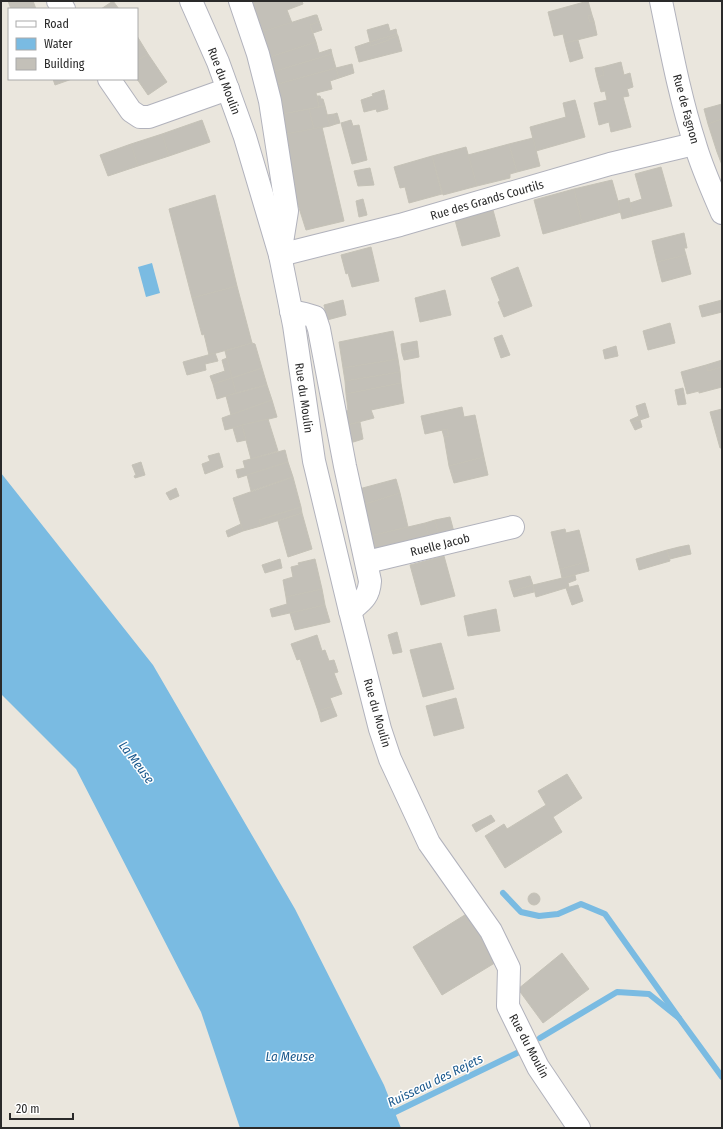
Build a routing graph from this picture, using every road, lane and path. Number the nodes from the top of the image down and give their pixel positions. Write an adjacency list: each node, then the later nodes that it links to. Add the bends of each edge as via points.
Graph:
1 (191, 1): 5 (street, Rue du Moulin)
2 (240, 1): 8 (street, Rue du Moulin, via 258,54 270,101 287,211)
3 (661, 1): 6 (street, Rue de Fagnon)
4 (110, 80): 5 (street, via 131,111 149,117)
5 (228, 89): 8 (street, Rue du Moulin)
6 (694, 144): 7 (street, Rue de Fagnon); 8 (street, Rue des Grands Courtils, via 610,164 400,225)
7 (722, 213)
8 (280, 255): 9 (street, Rue du Moulin)
9 (291, 311): 11 (street, via 315,317 319,329 345,466); 12 (street, Rue du Moulin, via 314,461)
10 (513, 527): 11 (street, Ruelle Jacob)
11 (367, 562): 12 (street, via 370,590 366,598)
12 (350, 611): 13 (street, Rue du Moulin, via 380,729 390,758 429,843 494,937 509,968 508,1006 538,1067)
13 (579, 1128)

